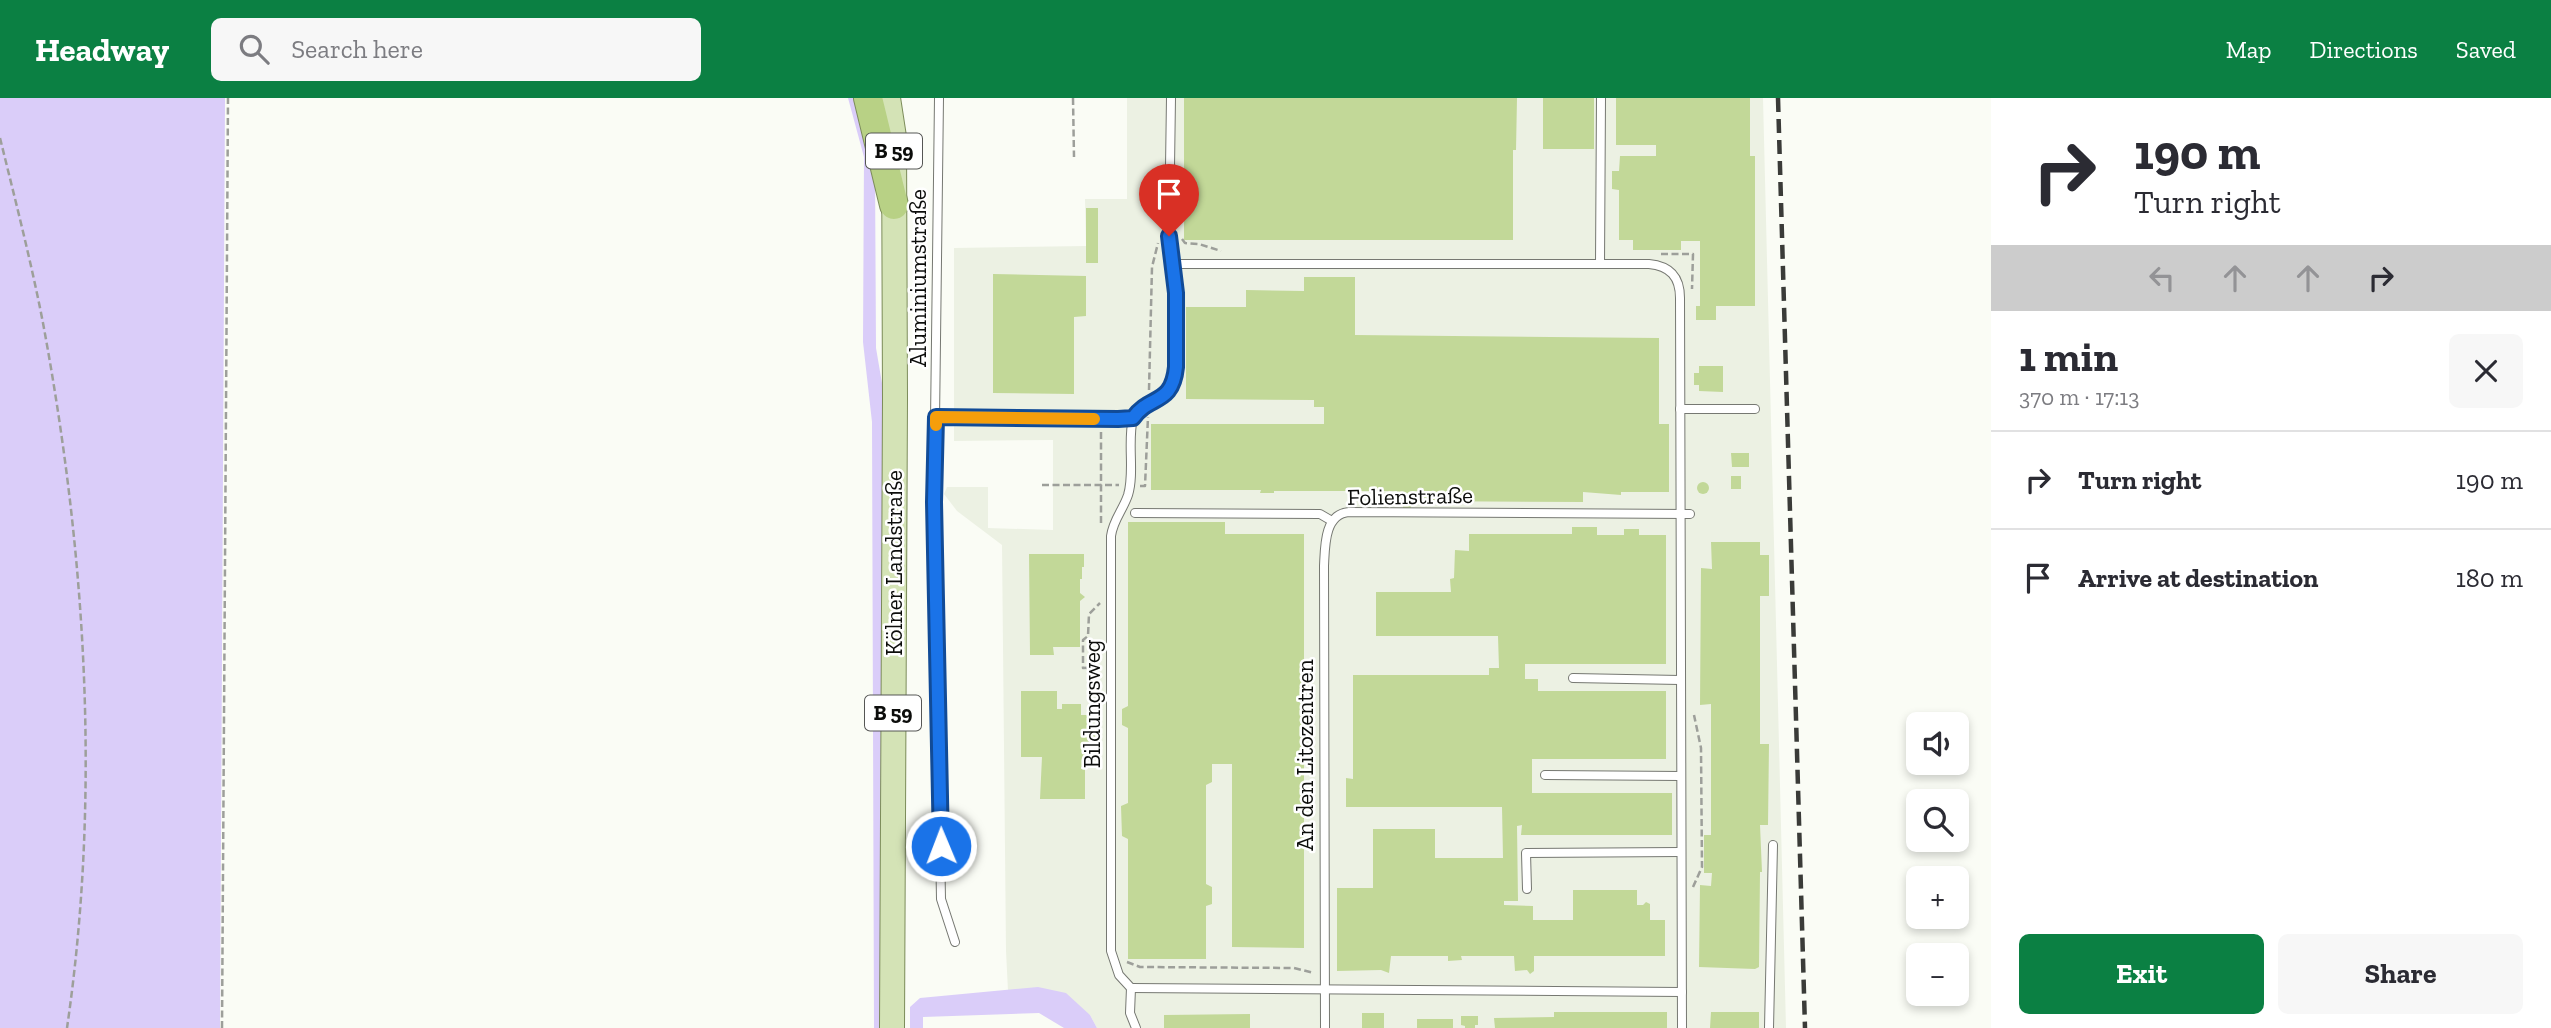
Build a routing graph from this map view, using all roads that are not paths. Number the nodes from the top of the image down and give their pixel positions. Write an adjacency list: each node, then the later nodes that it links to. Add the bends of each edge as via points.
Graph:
1 (868, 98): 6 (highway)
2 (888, 98): 6 (main road, Kölner Landstraße / B 59, via 894,137)
3 (939, 98): 11 (lane, Aluminiumstraße)
4 (1171, 98): 7 (lane)
5 (1601, 98): 8 (lane)
6 (894, 205): 28 (main road, Kölner Landstraße / B 59)
7 (1172, 264): 8 (lane); 12 (lane, via 1175,379 1159,401)
8 (1600, 264): 9 (lane, via 1655,265 1676,276 1681,298)
9 (1680, 409): 10 (lane); 14 (lane)
10 (1755, 409)
11 (936, 417): 12 (lane); 24 (lane, Aluminiumstraße, via 941,900)
12 (1133, 418): 25 (lane, Bildungsweg, via 1128,497 1112,529 1111,667 1111,951 1119,975)
13 (1135, 513): 16 (lane, Folienstraße, via 1320,514)
14 (1680, 514): 15 (lane, Folienstraße); 16 (lane, Folienstraße, via 1346,512); 18 (lane)
15 (1690, 514)
16 (1332, 521): 26 (lane, An den Litozentren, via 1324,566)
17 (1573, 678): 18 (lane)
18 (1680, 680): 20 (lane)
19 (1545, 775): 20 (lane)
20 (1681, 776): 22 (lane)
21 (1773, 845): 32 (lane)
22 (1681, 852): 23 (lane, via 1526,853); 27 (lane)
23 (1527, 889)
24 (955, 942)
25 (1131, 988): 26 (lane); 29 (lane, via 1130,1013)
26 (1325, 990): 27 (lane); 30 (lane, An den Litozentren)
27 (1682, 992): 31 (lane)
28 (892, 1028)
29 (1136, 1028)
30 (1325, 1028)
31 (1682, 1028)
32 (1769, 1028)

